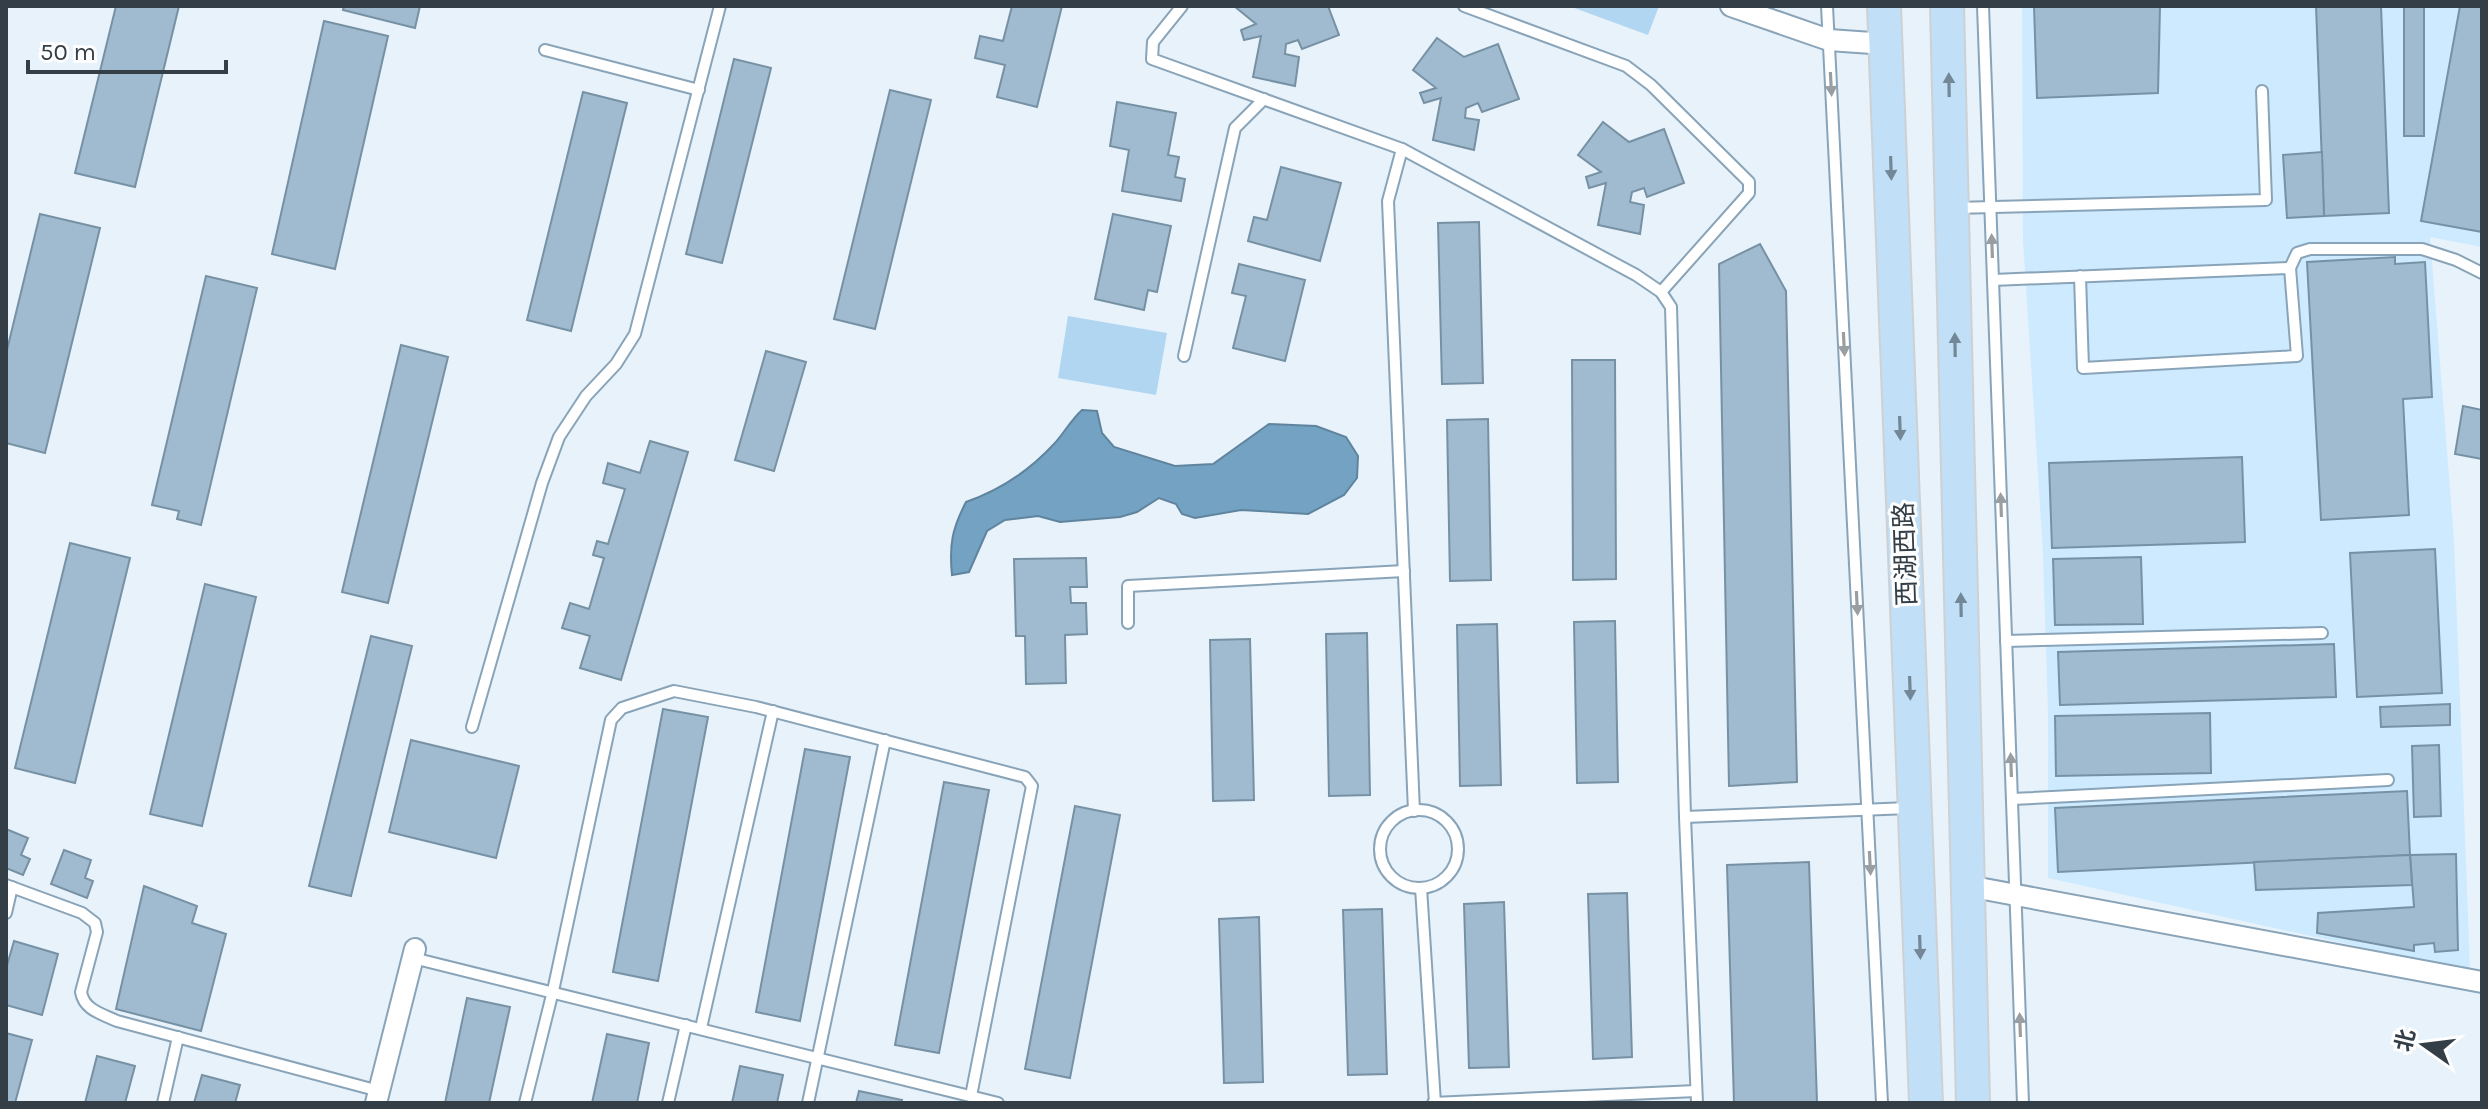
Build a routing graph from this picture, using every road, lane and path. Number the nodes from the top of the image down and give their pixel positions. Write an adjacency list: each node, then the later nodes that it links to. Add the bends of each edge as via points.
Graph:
1 (720, 6): 12 (lane)
2 (1182, 6): 14 (lane, via 1153,42 1152,59)
3 (1464, 6): 22 (lane, via 1626,66 1749,182 1749,193)
4 (1731, 6): 9 (street)
5 (1827, 6): 9 (lane)
6 (1884, 6): 10 (main road, 西湖西路)
7 (1983, 6): 16 (lane)
8 (1947, 14): 17 (main road, 西湖西路, one-way to 8)
9 (1829, 40): 10 (street); 34 (lane, one-way to 34)
10 (1886, 44): 33 (main road, 西湖西路, one-way to 33)
11 (545, 50): 12 (lane)
12 (699, 90): 29 (lane, via 635,334 559,437)
13 (2262, 91): 16 (lane, via 2266,200)
14 (1264, 99): 15 (lane); 23 (lane, via 1235,128)
15 (1402, 149): 22 (lane); 24 (lane, via 1388,201)
16 (1990, 207): 17 (lane); 21 (lane, one-way to 16)
17 (1952, 208): 38 (main road, 西湖西路, one-way to 17)
18 (2290, 268): 19 (lane, via 2297,253 2310,249 2422,249); 20 (lane); 20 (lane, via 2297,356 2083,368)
19 (2482, 273)
20 (2080, 276): 21 (lane)
21 (1993, 280): 27 (lane, one-way to 21)
22 (1661, 292): 36 (lane, via 1671,307)
23 (1184, 356)
24 (1404, 571): 25 (lane, via 1128,586); 35 (lane)
25 (1128, 623)
26 (2322, 633): 27 (lane)
27 (2006, 641): 32 (lane, one-way to 27)
28 (773, 711): 30 (lane); 44 (lane, via 674,691 622,708 611,720); 46 (lane)
29 (472, 727)
30 (885, 740): 48 (lane); 49 (lane, via 1025,777 1032,786)
31 (2388, 780): 32 (lane)
32 (2012, 799): 40 (lane)
33 (1915, 808): 34 (lane); 59 (main road, 西湖西路, one-way to 59)
34 (1868, 809): 36 (lane); 58 (lane, one-way to 58)
35 (1414, 811): 39 (lane, via 1401,815 1383,834 1381,859 1396,881); 39 (lane, via 1438,815 1448,823 1457,846 1452,870 1433,886)
36 (1685, 817): 51 (lane)
37 (9, 886): 41 (lane); 47 (lane, via 82,913 95,923 81,992 86,1005 117,1021)
38 (1968, 886): 40 (street); 60 (main road, 西湖西路)
39 (1421, 888): 57 (lane)
40 (2015, 894): 43 (street); 61 (lane, one-way to 40)
41 (6, 913)
42 (414, 954): 44 (lane); 50 (street)
43 (2482, 982)
44 (553, 991): 45 (lane); 53 (lane)
45 (686, 1025): 46 (lane); 54 (lane)
46 (701, 1028): 48 (lane)
47 (178, 1037): 50 (lane); 52 (lane)
48 (819, 1058): 49 (lane); 55 (lane)
49 (971, 1096): 56 (lane)
50 (377, 1097)
51 (1696, 1097): 57 (lane)
52 (163, 1103)
53 (525, 1103)
54 (668, 1103)
55 (808, 1103)
56 (998, 1103)
57 (1434, 1103)
58 (1882, 1103)
59 (1926, 1103)
60 (1973, 1103)
61 (2023, 1103)

